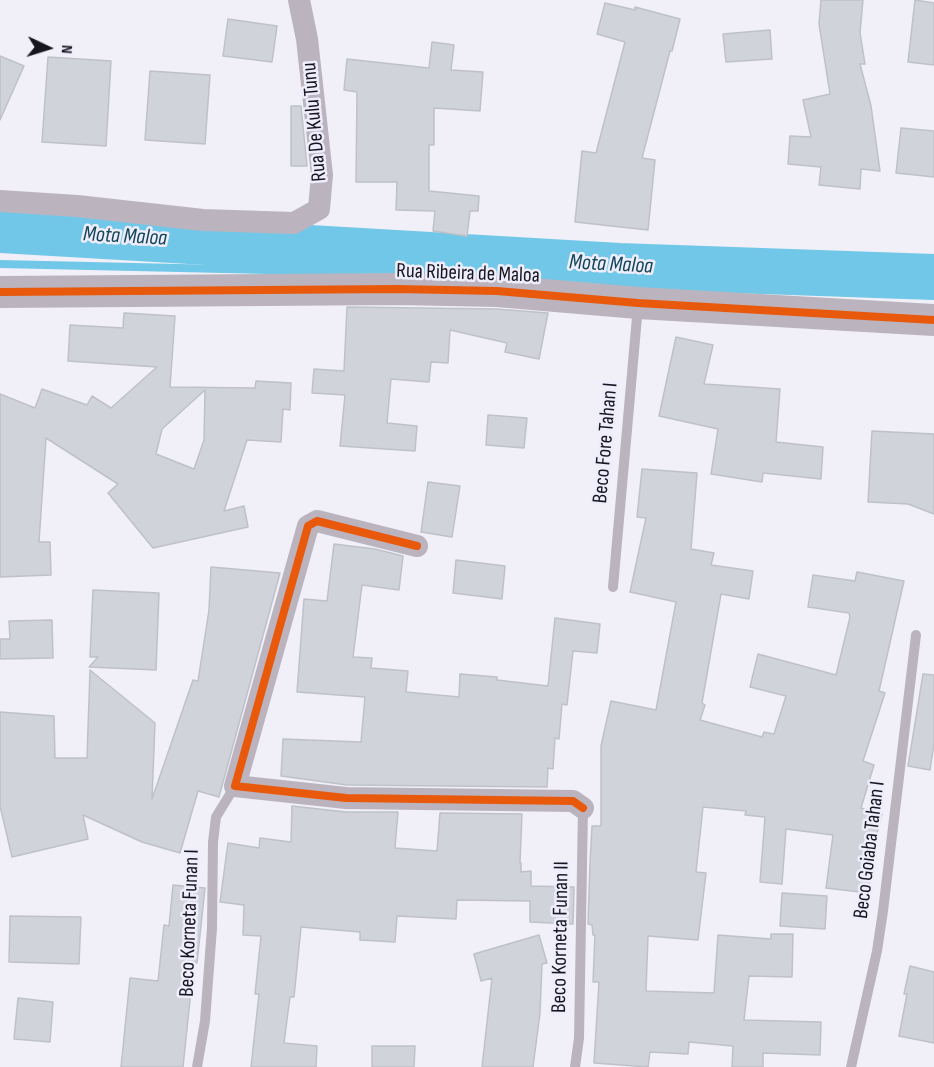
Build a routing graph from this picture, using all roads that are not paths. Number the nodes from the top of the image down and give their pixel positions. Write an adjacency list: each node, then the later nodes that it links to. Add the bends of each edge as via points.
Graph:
1 (299, 0): 2 (street, Rua De Kulu Tunu, via 308,39 322,176 319,209 294,224 203,220)
2 (0, 201)
3 (0, 292): 4 (street, Rua Ribeira de Maloa, via 397,289 497,291)
4 (638, 303): 5 (street, Rua Ribeira de Maloa); 7 (lane, Beco Fore Tahan I)
5 (934, 320)
6 (417, 546): 9 (street, via 317,521 308,526)
7 (613, 587)
8 (916, 635): 13 (lane, Beco Goiaba Tahan I, via 877,951)
9 (235, 786): 10 (street, via 346,798 573,801); 11 (lane, Beco Korneta Funan I, via 216,817 205,1021)
10 (583, 808): 12 (lane, Beco Korneta Funan II, via 579,1038)
11 (197, 1067)
12 (575, 1067)
13 (851, 1067)

